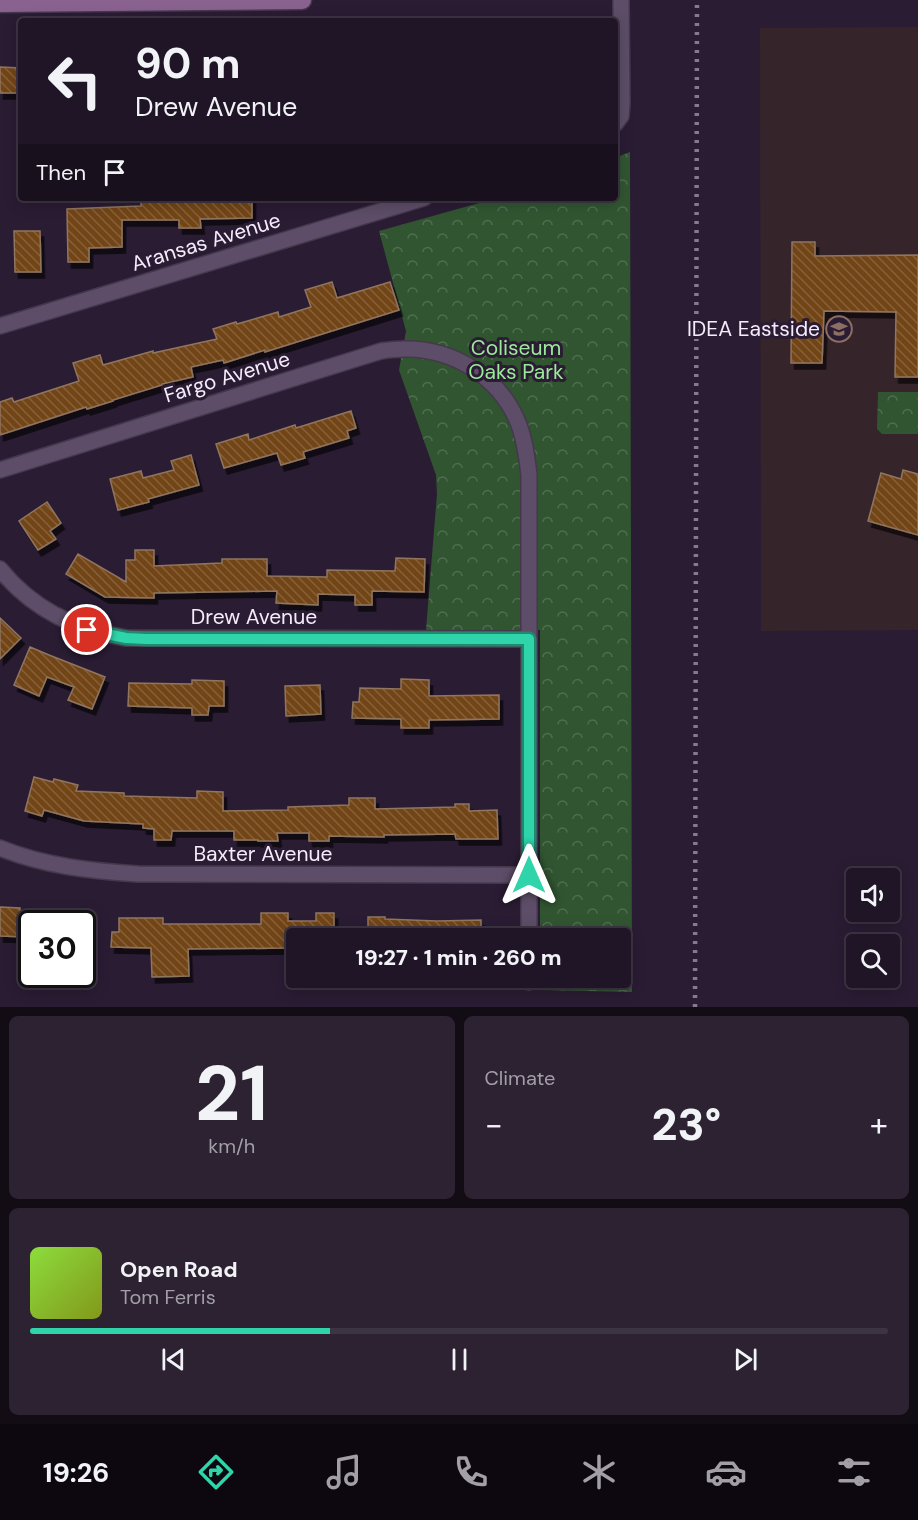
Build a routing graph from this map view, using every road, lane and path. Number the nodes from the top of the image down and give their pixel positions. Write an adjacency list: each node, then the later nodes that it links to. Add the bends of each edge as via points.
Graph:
1 (302, 0): 3 (main road)
2 (621, 0): 4 (street, via 622,104)
3 (0, 3)
4 (618, 120)
5 (414, 201): 6 (street, Aransas Avenue)
6 (0, 326)
7 (0, 470): 9 (street, Fargo Avenue, via 381,351 403,348 450,356 484,377 505,400 519,425 529,475)
8 (0, 569): 9 (street, Drew Avenue, via 19,590 51,613 87,630 126,638)
9 (529, 639): 11 (street, Fargo Avenue)
10 (0, 848): 11 (street, Baxter Avenue, via 49,864 138,874)
11 (529, 875): 12 (street, Fargo Avenue)
12 (529, 928)

